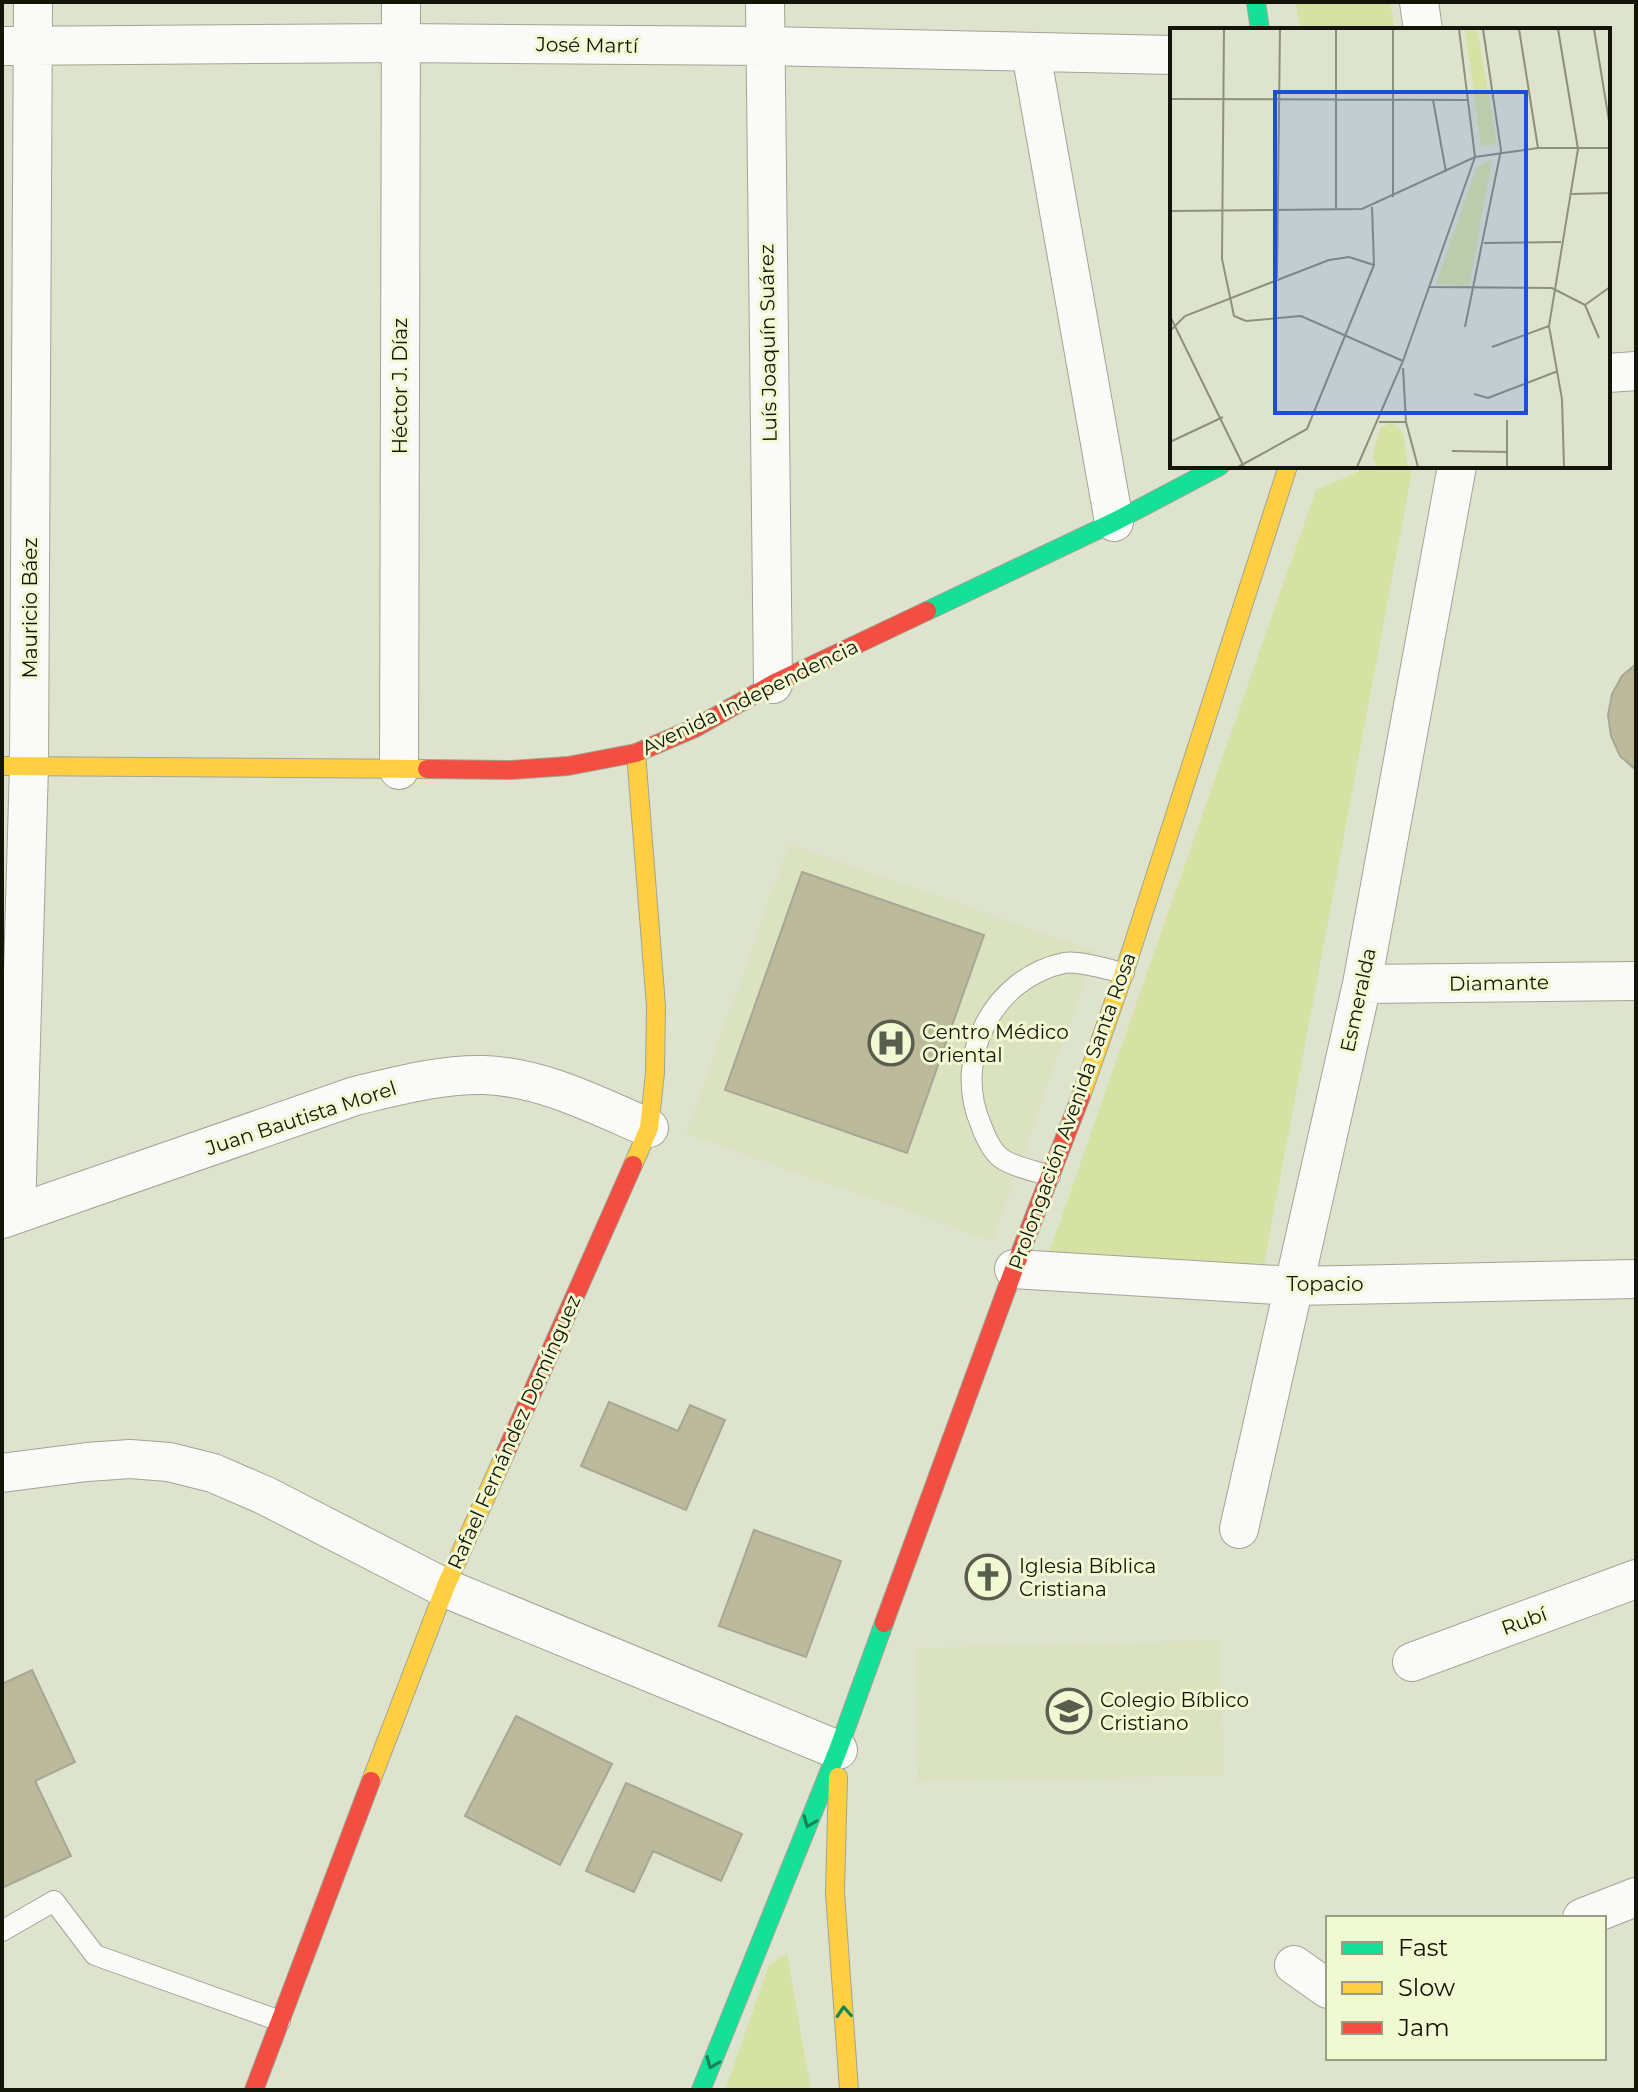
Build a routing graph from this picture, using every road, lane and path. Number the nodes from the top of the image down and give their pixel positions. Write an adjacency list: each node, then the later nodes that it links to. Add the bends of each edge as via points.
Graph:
1 (33, 2): 9 (street, Mauricio Báez)
2 (401, 2): 8 (street, Héctor J. Díaz)
3 (765, 2): 10 (street, Luís Joaquín Suárez)
4 (1256, 2): 6 (street)
5 (1419, 2): 7 (street)
6 (1260, 28)
7 (1423, 28)
8 (401, 43): 9 (street, José Martí); 10 (street, José Martí); 22 (street, Héctor J. Díaz)
9 (18, 46): 21 (street, Mauricio Báez)
10 (764, 46): 11 (street, José Martí); 19 (street, Luís Joaquín Suárez)
11 (1031, 53): 12 (street, José Martí); 18 (street)
12 (1170, 55)
13 (1636, 371): 14 (street)
14 (1610, 373)
15 (1216, 468): 18 (street, Avenida Independencia)
16 (1287, 468): 23 (street, Prolongación Avenida Santa Rosa)
17 (1457, 468): 25 (street, Esmeralda)
18 (1114, 522): 19 (street, Avenida Independencia)
19 (773, 684): 20 (street, Avenida Independencia, via 695,728)
20 (636, 753): 22 (street, Avenida Independencia, via 568,766); 26 (street, Rafael Fernández Domínguez, via 656,1006)
21 (15, 766): 22 (street, Avenida Independencia); 28 (street, Mauricio Báez)
22 (399, 770)
23 (1124, 973): 27 (street, Prolongación Avenida Santa Rosa); 27 (lane, via 1068,962 1045,969 1004,997 978,1038 971,1089 987,1139 1002,1159)
24 (1636, 981): 25 (street, Diamante)
25 (1362, 984): 31 (street, Esmeralda)
26 (649, 1128): 28 (street, Juan Bautista Morel, via 538,1084 485,1075 447,1077 355,1096); 35 (street, Rafael Fernández Domínguez)
27 (1050, 1176): 29 (street, Prolongación Avenida Santa Rosa)
28 (9, 1216)
29 (1014, 1269): 31 (street, Topacio); 37 (street, Prolongación Avenida Santa Rosa)
30 (1636, 1279): 31 (street, Topacio)
31 (1294, 1286): 33 (street, Esmeralda)
32 (2, 1473): 35 (street, via 130,1459 213,1473)
33 (1239, 1529)
34 (1636, 1579): 36 (street, Rubí)
35 (445, 1588): 37 (street); 43 (street, Rafael Fernández Domínguez)
36 (1412, 1662)
37 (838, 1750): 45 (street, Prolongación Avenida Santa Rosa, one-way to 45); 46 (street, Prolongación Avenida Santa Rosa, one-way to 37, via 835,1892)
38 (1636, 1897): 39 (street)
39 (1587, 1916)
40 (2, 1931): 43 (lane, via 54,1901 95,1955)
41 (1294, 1965): 42 (street)
42 (1326, 1988)
43 (280, 2021): 44 (street, Rafael Fernández Domínguez)
44 (254, 2090)
45 (701, 2090)
46 (849, 2090)

